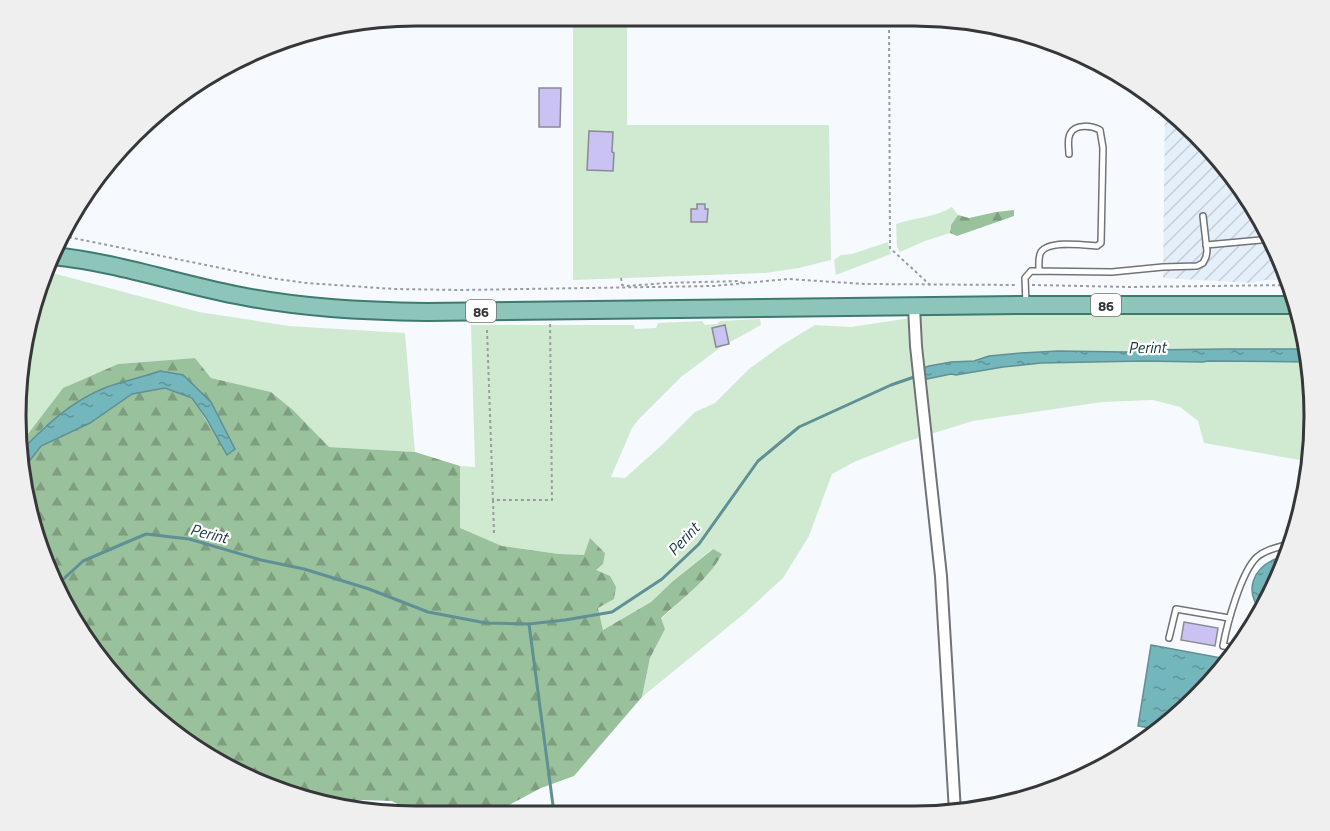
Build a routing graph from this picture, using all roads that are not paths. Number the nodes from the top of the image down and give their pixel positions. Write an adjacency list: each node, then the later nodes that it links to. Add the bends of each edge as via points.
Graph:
1 (1069, 154): 6 (lane, via 1073,130 1087,126 1100,130 1101,243 1046,247 1039,257)
2 (1203, 216): 4 (lane)
3 (1262, 240): 4 (lane)
4 (1206, 245): 6 (lane, via 1203,262 1191,267)
5 (59, 257): 9 (main road, 86, via 246,297 360,310)
6 (1039, 271): 7 (lane, via 1030,271 1025,278)
7 (1026, 305): 8 (main road, 86); 9 (main road, 86)
8 (1288, 305)
9 (914, 307): 14 (street, via 941,576)
10 (1282, 546): 11 (lane, via 1267,550 1252,562)
11 (1229, 618): 12 (lane, via 1176,609); 13 (lane, via 1222,646)
12 (1169, 638)
13 (1228, 647)
14 (954, 803)

